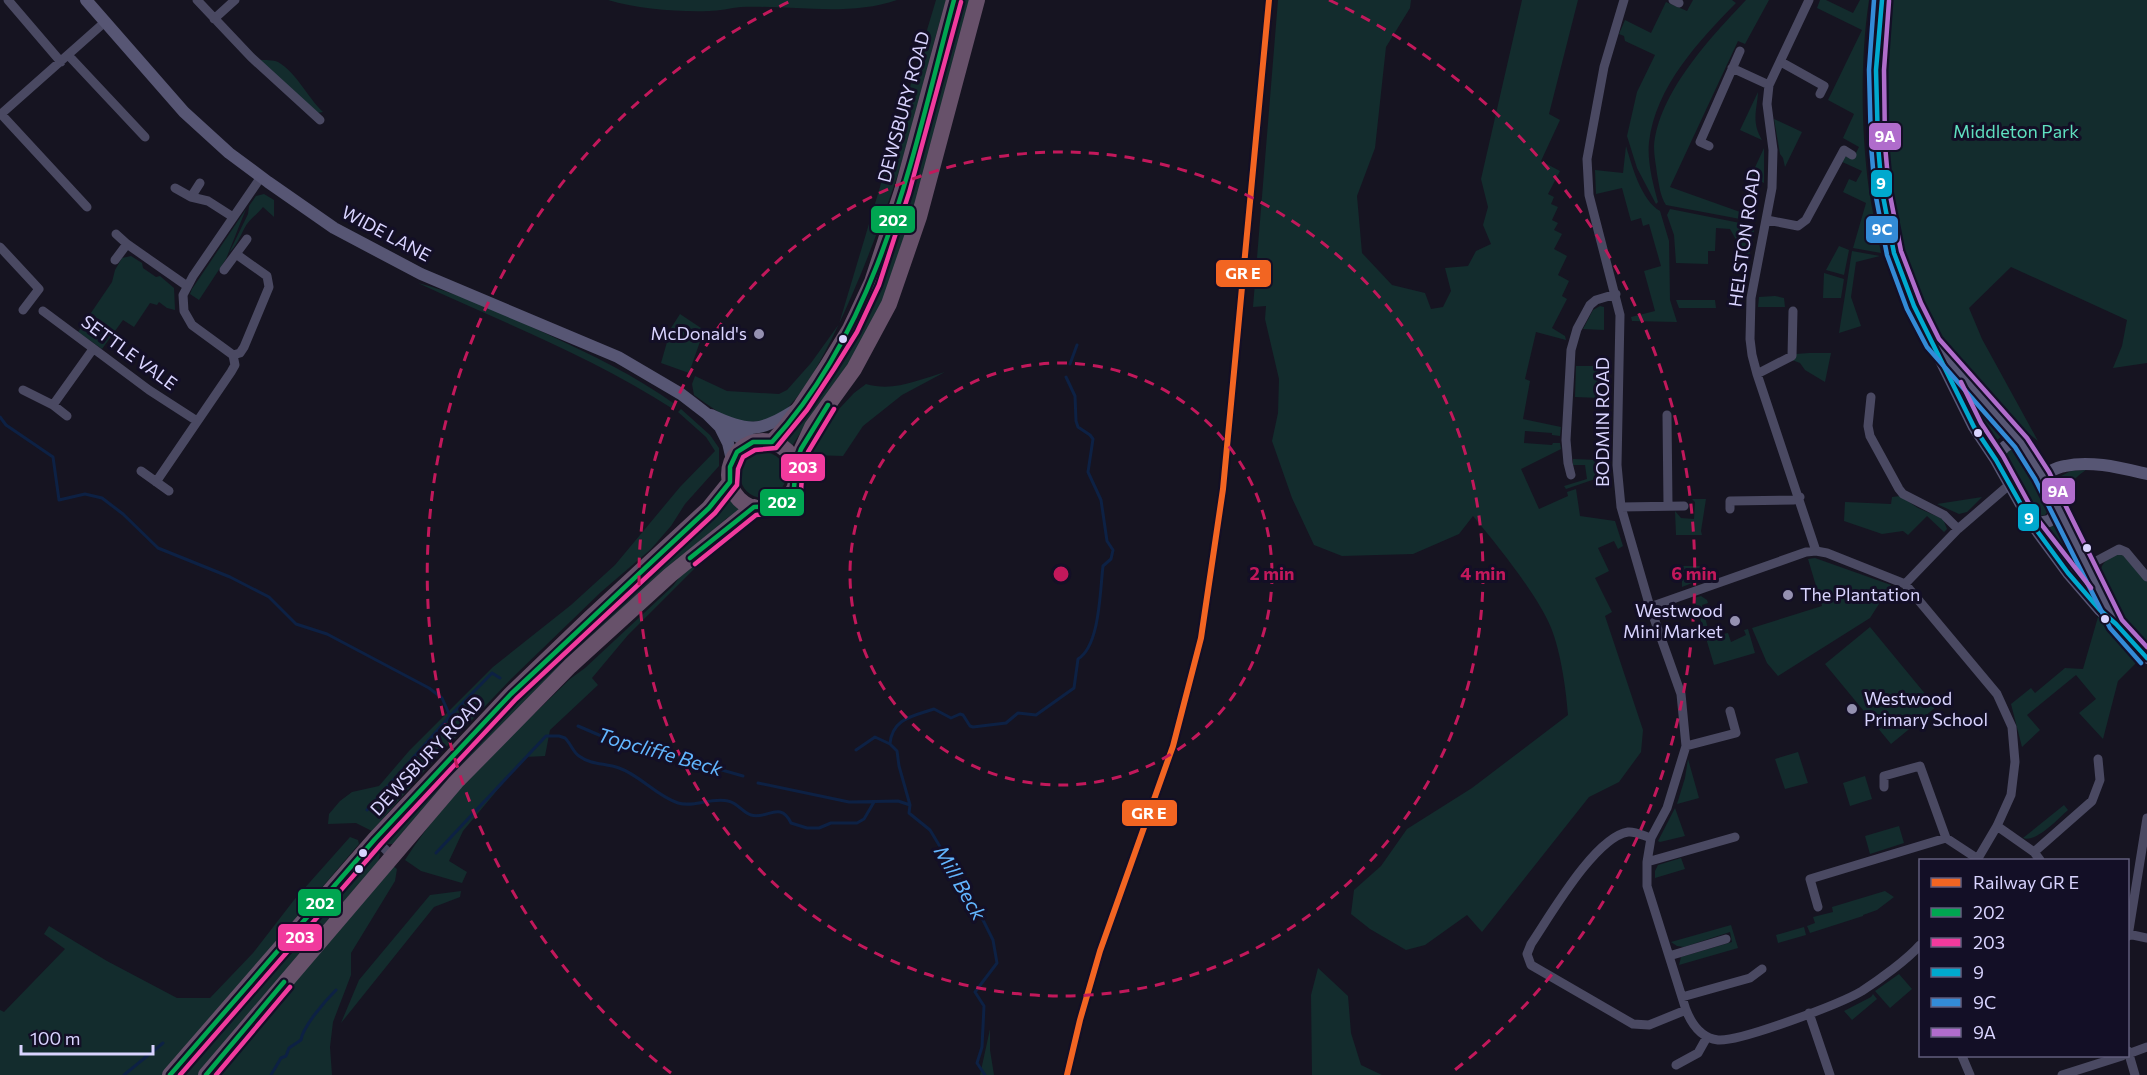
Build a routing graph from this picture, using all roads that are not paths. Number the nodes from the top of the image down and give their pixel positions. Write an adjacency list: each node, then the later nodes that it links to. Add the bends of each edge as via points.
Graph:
1 (8, 0): 13 (street)
2 (86, 0): 11 (street, WIDE LANE)
3 (197, 0): 10 (street)
4 (235, 0): 10 (street)
5 (954, 0): 49 (highway, DEWSBURY ROAD, via 902,190 872,282 850,329)
6 (977, 0): 59 (highway, via 919,217 889,304 854,369 812,426)
7 (1624, 0): 38 (street, BODMIN ROAD, via 1604,67 1587,159 1589,195)
8 (1809, 0): 14 (street, HELSTON ROAD)
9 (1882, 0): 42 (street, via 1876,70 1886,219 1914,306)
10 (214, 19): 19 (street)
11 (106, 21): 13 (street); 23 (street, WIDE LANE, via 184,111)
12 (1740, 51): 15 (street)
13 (65, 59): 18 (street); 20 (street)
14 (1781, 62): 16 (street, HELSTON ROAD); 17 (street, via 1824,86)
15 (1732, 68): 16 (street); 21 (street, via 1700,142)
16 (1769, 85): 29 (street, HELSTON ROAD, via 1767,104 1773,150)
17 (1820, 94)
18 (1, 115): 27 (street)
19 (320, 120)
20 (145, 137)
21 (1709, 146)
22 (1852, 155): 29 (street, via 1844,150 1806,220 1798,226)
23 (261, 177): 28 (street); 50 (street, WIDE LANE, via 334,228 421,274 618,357)
24 (200, 183): 26 (street)
25 (175, 188): 26 (street)
26 (191, 197): 28 (street, via 208,201)
27 (87, 207)
28 (233, 217): 37 (street)
29 (1767, 220): 45 (street, HELSTON ROAD, via 1751,298 1750,339)
30 (116, 234): 32 (street)
31 (247, 238): 34 (street)
32 (127, 244): 35 (street); 37 (street)
33 (0, 247): 39 (street, via 39,289)
34 (236, 254): 36 (street); 44 (street, via 267,276 269,287 244,347)
35 (115, 260)
36 (224, 270)
37 (187, 285): 44 (street, via 184,311 192,325)
38 (1616, 294): 62 (street, via 1590,305 1571,350 1566,440); 72 (street, BODMIN ROAD, via 1620,315 1617,465)
39 (22, 310)
40 (43, 311): 43 (street, SETTLE VALE)
41 (1793, 311): 45 (street, via 1792,356)
42 (1933, 343): 56 (street); 58 (street, via 1974,427)
43 (93, 349): 48 (street); 53 (street, SETTLE VALE)
44 (233, 355): 53 (street, via 235,365)
45 (1757, 374): 68 (street, HELSTON ROAD)
46 (23, 390): 48 (street)
47 (1871, 397): 76 (street, via 1870,435 1899,489 1944,515)
48 (53, 405): 52 (street)
49 (801, 406): 50 (street, via 770,426 740,427); 55 (highway, DEWSBURY ROAD, via 784,429)
50 (707, 414): 54 (street, WIDE LANE)
51 (1667, 414): 69 (street)
52 (67, 416)
53 (197, 421): 64 (street)
54 (720, 427): 55 (street, WIDE LANE, via 740,438); 57 (street, WIDE LANE)
55 (767, 441): 57 (highway, DEWSBURY ROAD, via 744,446); 59 (highway, via 782,446)
56 (2021, 442): 58 (street, via 2001,448); 63 (street)
57 (732, 460): 65 (highway)
58 (1996, 460): 66 (street)
59 (795, 464): 71 (highway, via 795,485 788,498 776,506)
60 (141, 471): 64 (street)
61 (2147, 474): 63 (street, via 2079,464)
62 (1571, 475)
63 (2042, 475): 74 (street)
64 (156, 482): 67 (street)
65 (730, 482): 71 (highway, via 738,498); 94 (highway, DEWSBURY ROAD, via 709,508 511,694)
66 (2009, 485): 75 (street); 76 (street)
67 (169, 491)
68 (1800, 497): 73 (street, via 1730,501); 77 (street, HELSTON ROAD)
69 (1668, 505): 70 (street); 72 (street)
70 (1684, 506)
71 (754, 507): 96 (highway, via 670,575 570,666 456,782)
72 (1621, 507): 82 (street, BODMIN ROAD)
73 (1730, 509)
74 (2060, 512): 75 (street, via 2049,521); 78 (street)
75 (2032, 524): 79 (street)
76 (1958, 529): 81 (street)
77 (1816, 551): 81 (street); 82 (street)
78 (2089, 566): 79 (street); 80 (street, via 2119,549); 83 (street)
79 (2068, 573): 83 (street)
80 (2147, 577)
81 (1905, 584): 90 (street, via 1997,694 2012,727 2015,762 2011,795)
82 (1650, 607): 86 (street, BODMIN ROAD, via 1681,694)
83 (2116, 624): 84 (street)
84 (2147, 658)
85 (1730, 711): 86 (street, via 1736,733)
86 (1686, 746): 92 (street, BODMIN ROAD, via 1667,808)
87 (2098, 759): 95 (street, via 2100,780 2092,801)
88 (1884, 787): 93 (street, via 1884,776 1920,766)
89 (2147, 818): 102 (street)
90 (1997, 826): 95 (street); 98 (street)
91 (1735, 837): 100 (street)
92 (1651, 838): 100 (street, BODMIN ROAD); 110 (street, via 1629,832 1608,840 1590,859 1527,954 1531,965 1633,1024 1649,1025)
93 (1947, 838): 97 (street); 101 (street, via 1810,879)
94 (375, 839): 96 (street); 120 (highway, DEWSBURY ROAD)
95 (2034, 852): 99 (street)
96 (391, 855): 121 (highway)
97 (1976, 859)
98 (1978, 859)
99 (2039, 859)
100 (1647, 862): 107 (street, BODMIN ROAD, via 1647,886)
101 (1818, 907)
102 (2129, 929)
103 (2129, 935): 104 (street)
104 (2147, 938)
105 (1726, 939): 107 (street)
106 (1919, 948): 111 (street, via 1861,992)
107 (1669, 956): 109 (street, BODMIN ROAD)
108 (1762, 969): 109 (street, via 1750,978)
109 (1682, 997): 110 (street, BODMIN ROAD)
110 (1686, 1010): 112 (street, BODMIN ROAD, via 1690,1021)
111 (1809, 1013): 112 (street, via 1740,1037 1717,1040); 122 (street)
112 (1707, 1036): 119 (street, via 1698,1053)
113 (2147, 1047): 114 (street)
114 (2129, 1053)
115 (2129, 1056): 125 (street)
116 (1962, 1057): 123 (street)
117 (2113, 1057): 118 (street)
118 (2096, 1059): 124 (street)
119 (1676, 1065)
120 (170, 1075)
121 (206, 1075)
122 (1830, 1075)
123 (1970, 1075)
124 (2062, 1075)
125 (2135, 1075)

